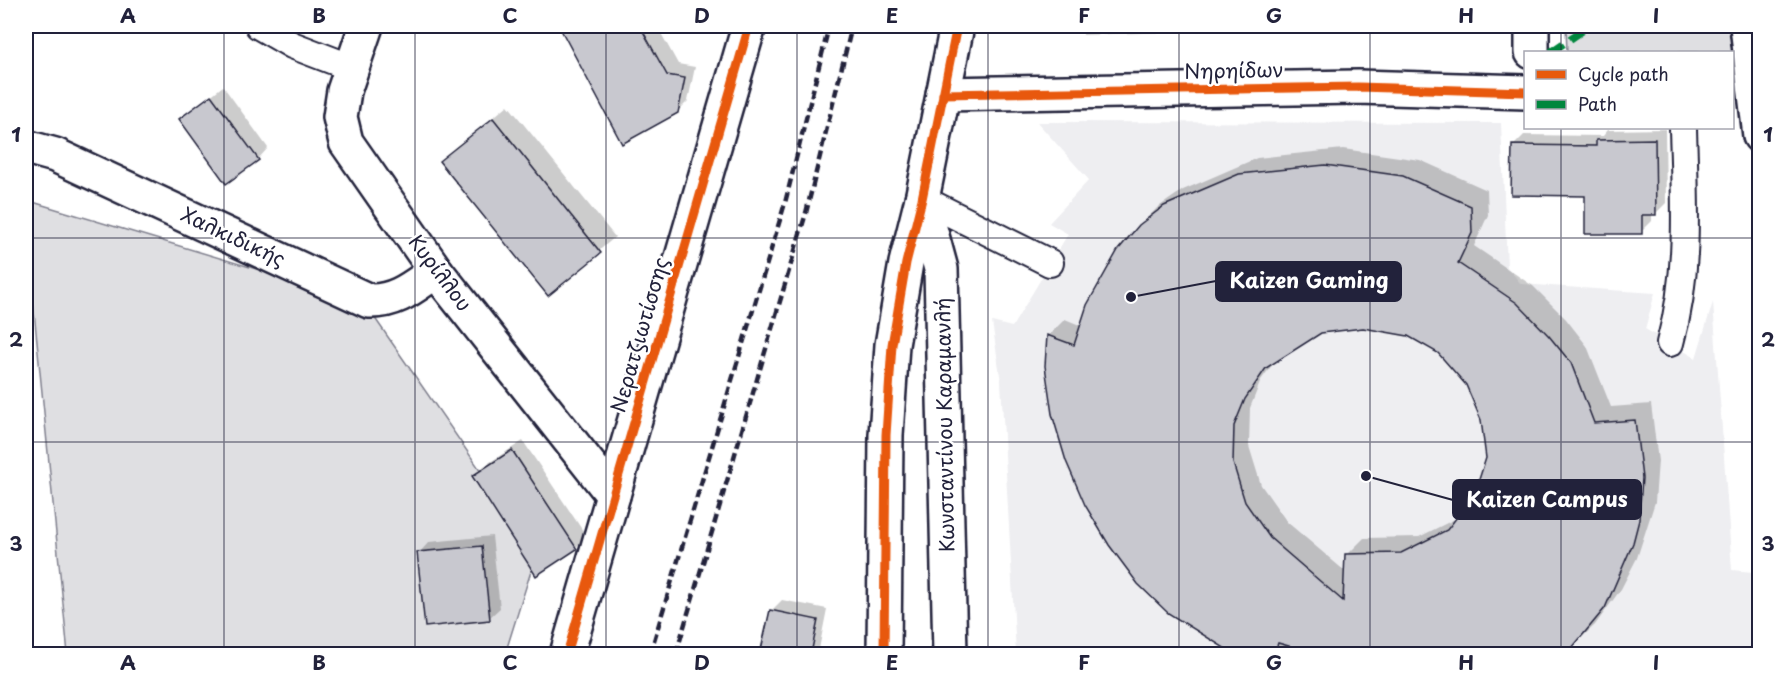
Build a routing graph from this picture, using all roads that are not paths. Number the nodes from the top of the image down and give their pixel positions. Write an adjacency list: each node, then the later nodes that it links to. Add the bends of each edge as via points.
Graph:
1 (259, 26): 8 (lane, via 292,45)
2 (366, 26): 8 (street, Κυρίλλου)
3 (957, 26): 10 (street)
4 (1532, 26): 7 (street)
5 (1748, 26): 11 (street)
6 (743, 27): 18 (street, Νερατζιωτίσσης)
7 (1532, 51)
8 (352, 68): 16 (street, Κυρίλλου, via 340,117 346,142)
9 (1524, 92): 10 (street, Νηρηίδων, via 1358,87)
10 (943, 94): 14 (street)
11 (1752, 118)
12 (1683, 129): 17 (lane, via 1686,246 1680,309)
13 (26, 147): 16 (street, Χαλκιδικής, via 55,155 369,301 385,302 401,295)
14 (922, 199): 15 (lane); 20 (street, via 892,345 886,435); 21 (street, Κωνσταντίνου Καραμανλή, via 941,269)
15 (1050, 263)
16 (436, 271): 18 (street, Κυρίλλου)
17 (1670, 343)
18 (613, 495): 19 (street, Νερατζιωτίσσης)
19 (567, 654)
20 (884, 654)
21 (950, 654)

